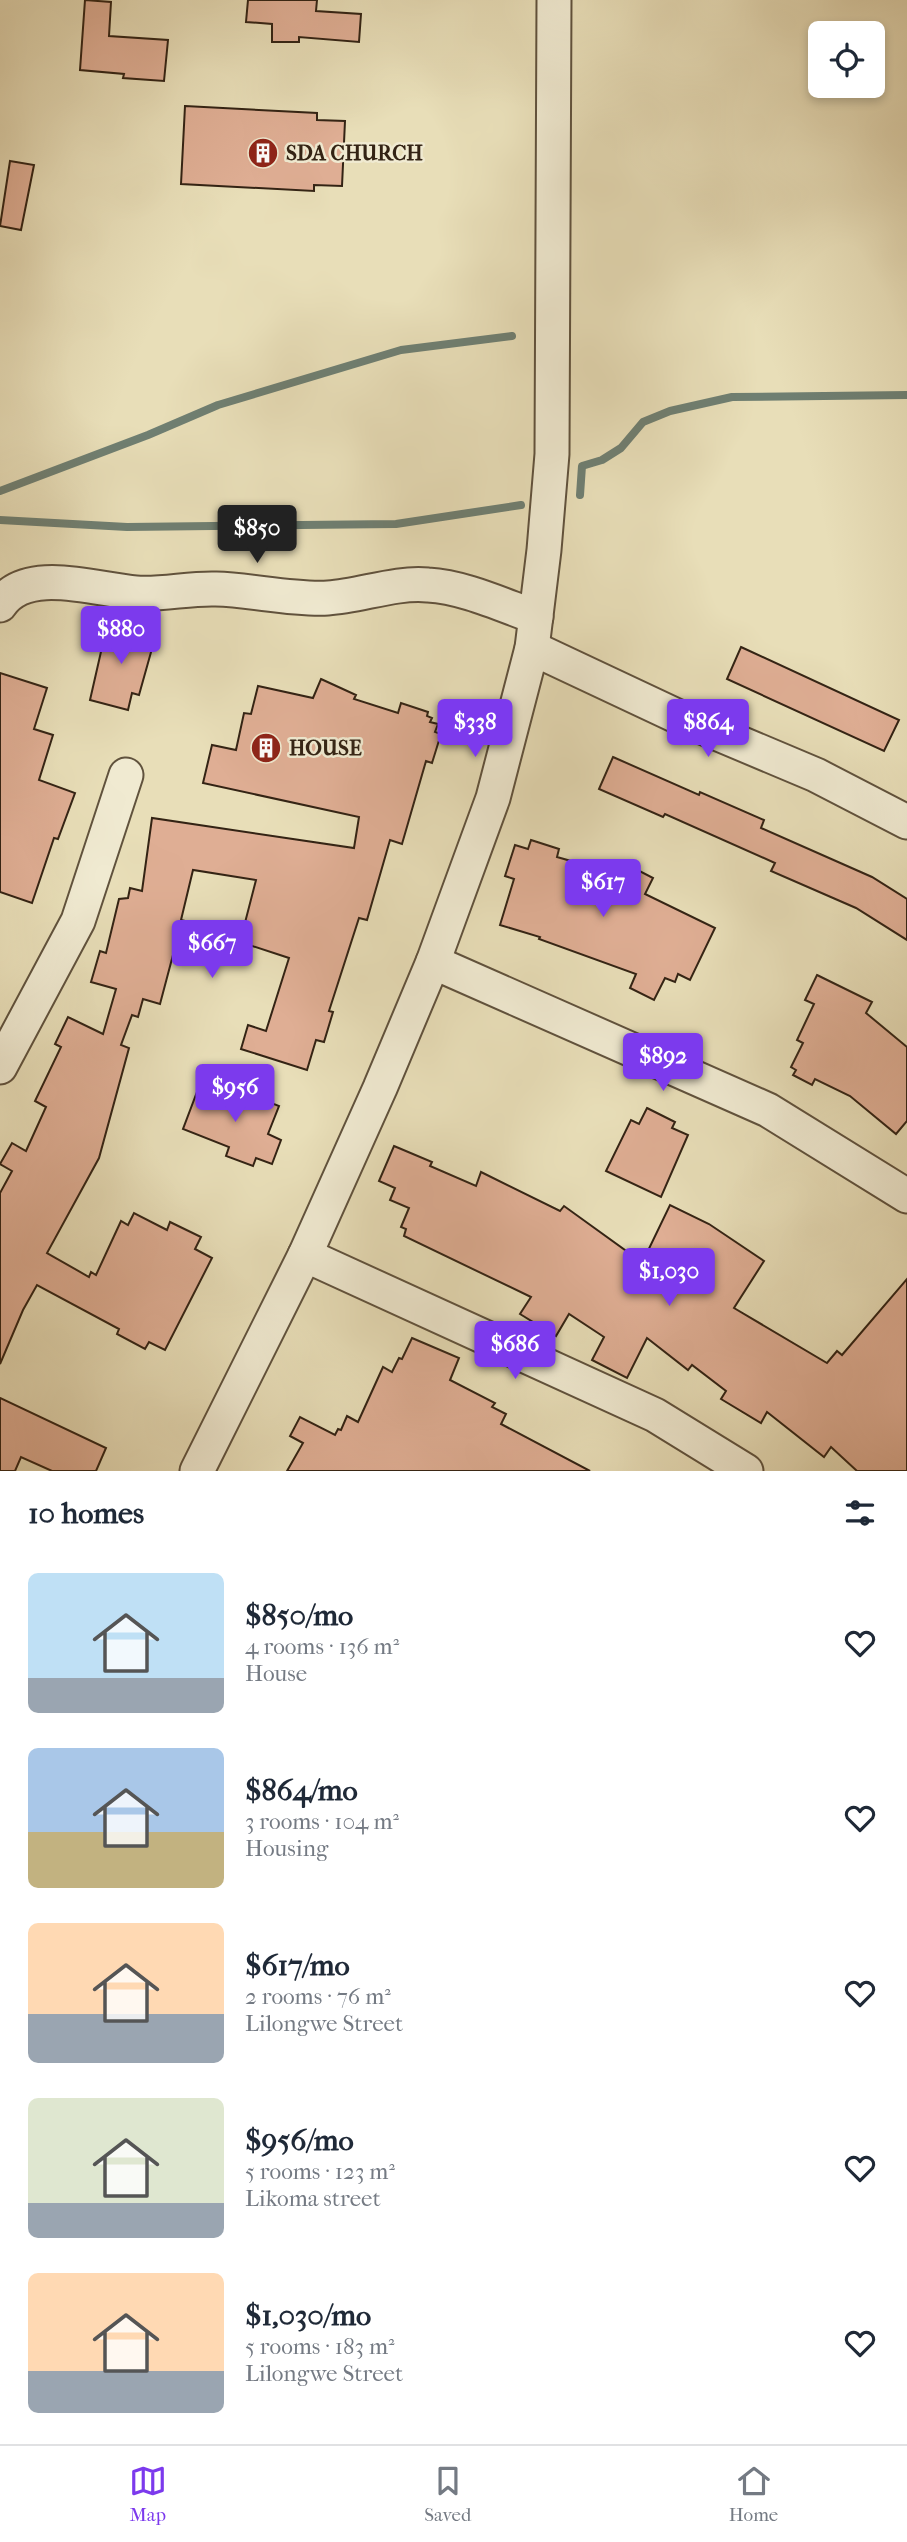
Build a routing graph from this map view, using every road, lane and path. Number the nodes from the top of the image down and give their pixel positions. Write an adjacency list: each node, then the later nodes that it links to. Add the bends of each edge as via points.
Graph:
1 (554, 0): 3 (street, via 552,454)
2 (0, 604): 3 (street, via 19,587 40,581 138,593 216,589 325,598 429,584 459,591)
3 (534, 633): 5 (street, via 683,719 816,775); 6 (street, via 493,798)
4 (126, 775): 7 (street, via 78,921)
5 (907, 822)
6 (433, 962): 8 (street, via 768,1110); 9 (street)
7 (0, 1067)
8 (907, 1196)
9 (305, 1255): 10 (street); 11 (street, via 655,1415)
10 (197, 1471)
11 (746, 1471)

